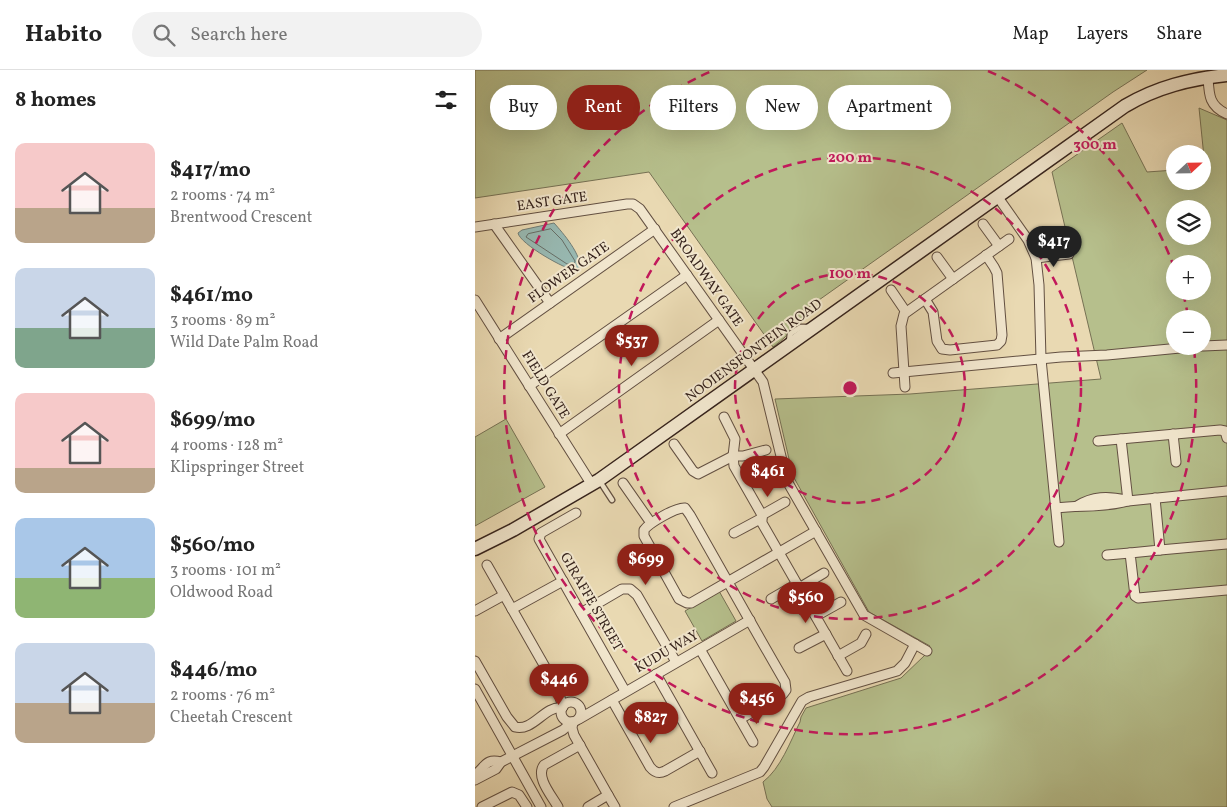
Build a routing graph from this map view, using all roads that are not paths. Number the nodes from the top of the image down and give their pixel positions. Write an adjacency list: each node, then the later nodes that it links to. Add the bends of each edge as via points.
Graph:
1 (1207, 74): 2 (street, NOOIENSFONTEIN ROAD); 3 (street, via 1213,104); 4 (street, NOOIENSFONTEIN ROAD, via 1161,88 1133,101)
2 (1227, 75)
3 (1227, 114)
4 (997, 196): 15 (street, via 1028,240); 29 (street, NOOIENSFONTEIN ROAD)
5 (633, 204): 6 (street, EAST GATE); 9 (street, BROADWAY GATE)
6 (495, 224): 8 (street, EAST GATE); 21 (street)
7 (983, 224): 11 (street)
8 (475, 227)
9 (655, 229): 16 (street, BROADWAY GATE); 21 (street, FLOWER GATE)
10 (1009, 239): 11 (street)
11 (999, 246): 13 (street)
12 (1069, 254): 15 (street)
13 (987, 255): 17 (street); 19 (street, via 997,274 1002,335 997,345 942,349 937,341 933,312)
14 (937, 257): 17 (street)
15 (1036, 258): 28 (street)
16 (687, 275): 23 (street, BROADWAY GATE); 32 (street)
17 (953, 278): 19 (street)
18 (891, 290): 22 (street)
19 (925, 299): 22 (street)
20 (475, 300): 24 (street, FIELD GATE)
21 (550, 303): 24 (street, FLOWER GATE)
22 (906, 312): 30 (street, via 901,322)
23 (719, 320): 29 (street, BROADWAY GATE); 35 (street)
24 (499, 339): 32 (street, FIELD GATE)
25 (1227, 345): 26 (street)
26 (1211, 346)
27 (1166, 349): 28 (street)
28 (1041, 359): 30 (street); 51 (street)
29 (755, 369): 44 (street, NOOIENSFONTEIN ROAD); 56 (street, BROADWAY GATE, via 767,392 787,479)
30 (904, 372): 31 (street); 33 (street)
31 (893, 373)
32 (529, 386): 35 (street, FIELD GATE)
33 (905, 387)
34 (724, 417): 42 (street, via 735,439)
35 (559, 434): 44 (street, FIELD GATE)
36 (1173, 434): 37 (street, via 1220,430 1225,431); 38 (street); 43 (street)
37 (1227, 438)
38 (1121, 439): 39 (street); 49 (street)
39 (1098, 441)
40 (674, 444): 42 (street, via 696,473)
41 (766, 450): 42 (street)
42 (733, 456): 53 (street, via 734,466)
43 (1176, 462)
44 (595, 482): 48 (lane); 55 (street, NOOIENSFONTEIN ROAD)
45 (623, 483): 54 (street)
46 (1227, 491): 47 (street)
47 (1155, 498): 49 (street); 61 (street)
48 (612, 500)
49 (1128, 501): 51 (street, via 1111,506)
50 (785, 502): 53 (street)
51 (1056, 508): 58 (street)
52 (576, 513): 68 (street, GIRAFFE STREET, via 540,534 539,540)
53 (762, 517): 57 (street); 62 (street, via 762,523)
54 (651, 523): 69 (street, via 685,508); 69 (street, via 645,528 644,536 681,601 691,603)
55 (513, 530): 60 (street, NOOIENSFONTEIN ROAD); 65 (street, NOOIENSFONTEIN ROAD)
56 (816, 531): 62 (street); 82 (street, BROADWAY GATE, via 864,615)
57 (733, 533)
58 (1059, 542)
59 (1227, 544): 61 (street)
60 (475, 549)
61 (1160, 550): 63 (street)
62 (779, 552): 69 (street); 70 (street)
63 (1130, 553): 64 (street); 71 (street, via 1135,596 1138,598)
64 (1107, 555)
65 (475, 556)
66 (487, 565): 72 (street)
67 (824, 573): 70 (street)
68 (563, 581): 75 (street); 77 (street, GIRAFFE STREET)
69 (728, 582): 79 (street)
70 (798, 586): 73 (street); 78 (street)
71 (1227, 590)
72 (504, 595): 75 (street); 76 (street)
73 (771, 599)
74 (841, 602): 78 (street)
75 (512, 609): 91 (street)
76 (475, 611)
77 (581, 613): 88 (street, via 622,589 630,588); 93 (street, GIRAFFE STREET)
78 (816, 616): 80 (street)
79 (750, 620): 84 (street, KUDU WAY); 98 (street, via 786,688 781,696)
80 (826, 634): 83 (street); 86 (street)
81 (866, 634): 86 (street, via 861,643)
82 (915, 644): 85 (street, BROADWAY GATE); 117 (street, via 897,671 809,697 802,702 760,772)
83 (799, 648)
84 (700, 649): 88 (street, KUDU WAY); 98 (street)
85 (927, 651)
86 (838, 656): 89 (street)
87 (475, 661): 97 (street, via 515,727 522,728 544,716)
88 (675, 662): 90 (street, KUDU WAY)
89 (847, 671)
90 (655, 674): 93 (street, KUDU WAY); 104 (street)
91 (557, 688): 95 (street); 97 (street)
92 (475, 689): 105 (street)
93 (625, 691): 94 (street, KUDU WAY)
94 (612, 700): 96 (street, KUDU WAY); 104 (street, via 655,772 665,771)
95 (578, 706): 96 (street, KUDU WAY); 97 (street, via 569,702); 99 (street, via 581,712)
96 (598, 707): 99 (street, KUDU WAY)
97 (562, 712): 99 (street, via 568,722); 100 (street)
98 (740, 719): 102 (street)
99 (574, 721): 100 (street, KUDU WAY); 101 (street)
100 (559, 732): 101 (street, via 567,730); 105 (street, KUDU WAY)
101 (573, 733): 103 (street)
102 (753, 742)
103 (580, 746): 110 (street); 114 (street, via 544,765 541,770 541,776)
104 (700, 751): 107 (street)
105 (513, 757): 106 (street, KUDU WAY, via 501,762 499,767); 113 (street)
106 (487, 769): 108 (street); 109 (street)
107 (713, 773)
108 (475, 775)
109 (475, 780)
110 (608, 795): 115 (street); 116 (street)
111 (483, 807): 112 (street, via 512,792)
112 (527, 807)
113 (541, 807)
114 (558, 807)
115 (588, 807)
116 (615, 807)
117 (674, 807)

